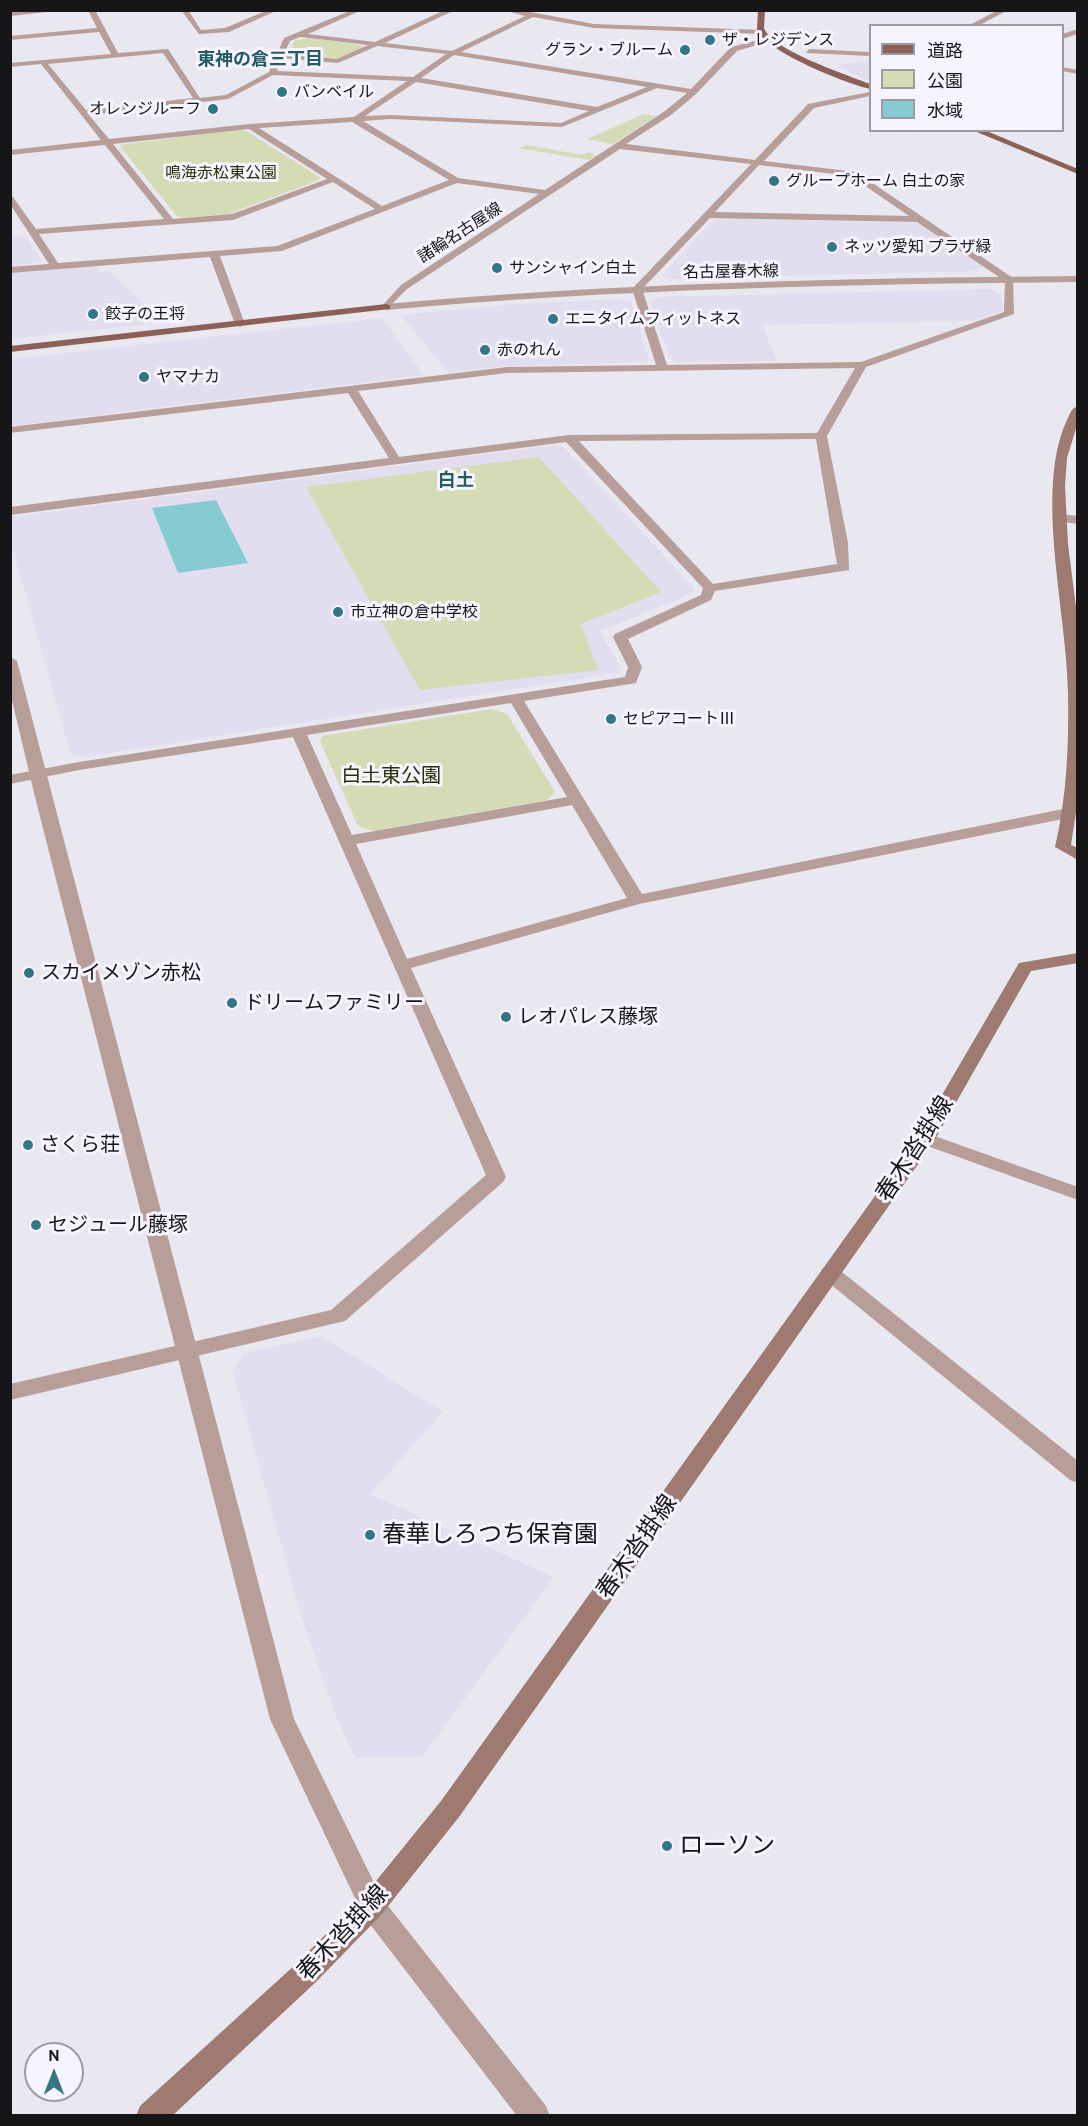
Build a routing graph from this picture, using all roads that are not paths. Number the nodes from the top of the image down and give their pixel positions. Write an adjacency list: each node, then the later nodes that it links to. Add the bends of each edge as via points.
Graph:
1 (47, 10): 10 (street)
2 (91, 10): 13 (street)
3 (184, 10): 4 (street, via 199,32 226,30)
4 (275, 10)
5 (359, 10): 14 (street)
6 (452, 10): 17 (street)
7 (506, 10): 11 (street)
8 (762, 10): 15 (main road)
9 (1005, 10): 12 (street)
10 (10, 14)
11 (530, 16): 15 (street, via 608,27); 19 (street)
12 (975, 24)
13 (102, 30): 16 (street); 20 (street)
14 (299, 35): 17 (street); 21 (street, via 287,40)
15 (764, 36): 26 (main road); 31 (street, 諸輪名古屋線, via 734,49)
16 (10, 38)
17 (375, 44): 19 (street); 21 (street, via 338,61)
18 (809, 51): 23 (street)
19 (453, 53): 28 (street); 29 (street)
20 (115, 55): 24 (street); 33 (street, via 165,51)
21 (280, 56): 27 (street)
22 (869, 56): 26 (street)
23 (869, 56)
24 (44, 62): 25 (street); 35 (street)
25 (10, 65)
26 (818, 65): 30 (main road)
27 (272, 73): 28 (street); 33 (street, via 228,97)
28 (413, 80): 34 (street); 36 (street)
29 (656, 86): 31 (street); 34 (street)
30 (869, 87)
31 (693, 92): 40 (street, 諸輪名古屋線)
32 (869, 94): 42 (street, via 811,106)
33 (198, 100): 35 (street)
34 (598, 110): 36 (street, via 562,125 391,117)
35 (83, 113): 39 (street)
36 (355, 120): 37 (street); 45 (street)
37 (250, 126): 39 (street); 44 (street)
38 (981, 132): 43 (main road)
39 (108, 142): 41 (street); 51 (street)
40 (619, 146): 42 (street); 46 (street, 諸輪名古屋線)
41 (10, 153)
42 (758, 163): 49 (street); 50 (street, via 853,174)
43 (1077, 172)
44 (334, 179): 48 (street); 51 (street, via 233,217)
45 (456, 180): 46 (street); 48 (street)
46 (549, 193): 59 (street, 諸輪名古屋線, via 404,287)
47 (10, 196): 52 (street)
48 (383, 210): 53 (street, via 279,249)
49 (706, 215): 50 (street); 58 (street)
50 (923, 219): 57 (street)
51 (171, 222): 52 (street)
52 (33, 232): 54 (street)
53 (213, 254): 54 (street); 60 (street)
54 (54, 266): 55 (street)
55 (10, 270)
56 (1077, 279): 57 (street, 名古屋春木線)
57 (1010, 280): 58 (street, 名古屋春木線); 62 (street, via 1010,314)
58 (637, 289): 59 (street, 名古屋春木線, via 518,294); 63 (street)
59 (386, 307): 60 (main road)
60 (240, 324): 61 (main road)
61 (10, 348)
62 (862, 365): 63 (street); 67 (street)
63 (662, 367): 64 (street, via 507,370)
64 (351, 389): 66 (street); 69 (street)
65 (1077, 409): 71 (main road, via 1062,454)
66 (10, 430)
67 (821, 436): 68 (street); 73 (street, via 844,567)
68 (569, 438): 69 (street); 73 (street)
69 (397, 462): 70 (street)
70 (10, 511)
71 (1060, 518): 72 (street); 76 (main road)
72 (1077, 520)
73 (710, 588): 75 (street, via 706,597 620,637 635,667 631,681)
74 (12, 671): 78 (street)
75 (516, 698): 77 (street); 80 (street)
76 (1077, 700): 81 (main road, via 1077,748)
77 (298, 732): 78 (street, via 79,766); 82 (street)
78 (38, 776): 79 (street); 91 (street)
79 (10, 780)
80 (577, 800): 82 (street); 85 (street)
81 (1068, 813): 83 (main road); 85 (street)
82 (346, 841): 87 (street)
83 (1070, 848): 84 (main road)
84 (1077, 855)
85 (637, 900): 87 (street)
86 (1077, 958): 88 (main road, 春木沓掛線, via 1025,967)
87 (403, 965): 91 (street, via 496,1177 338,1316)
88 (926, 1139): 89 (street); 90 (main road, 春木沓掛線)
89 (1077, 1194)
90 (830, 1273): 93 (street); 94 (main road, 春木沓掛線, via 490,1755)
91 (186, 1350): 92 (street); 94 (street, via 282,1719)
92 (10, 1392)
93 (1077, 1474)
94 (372, 1906): 95 (main road, 春木沓掛線, via 275,2003); 96 (street)
95 (150, 2115)
96 (536, 2115)

